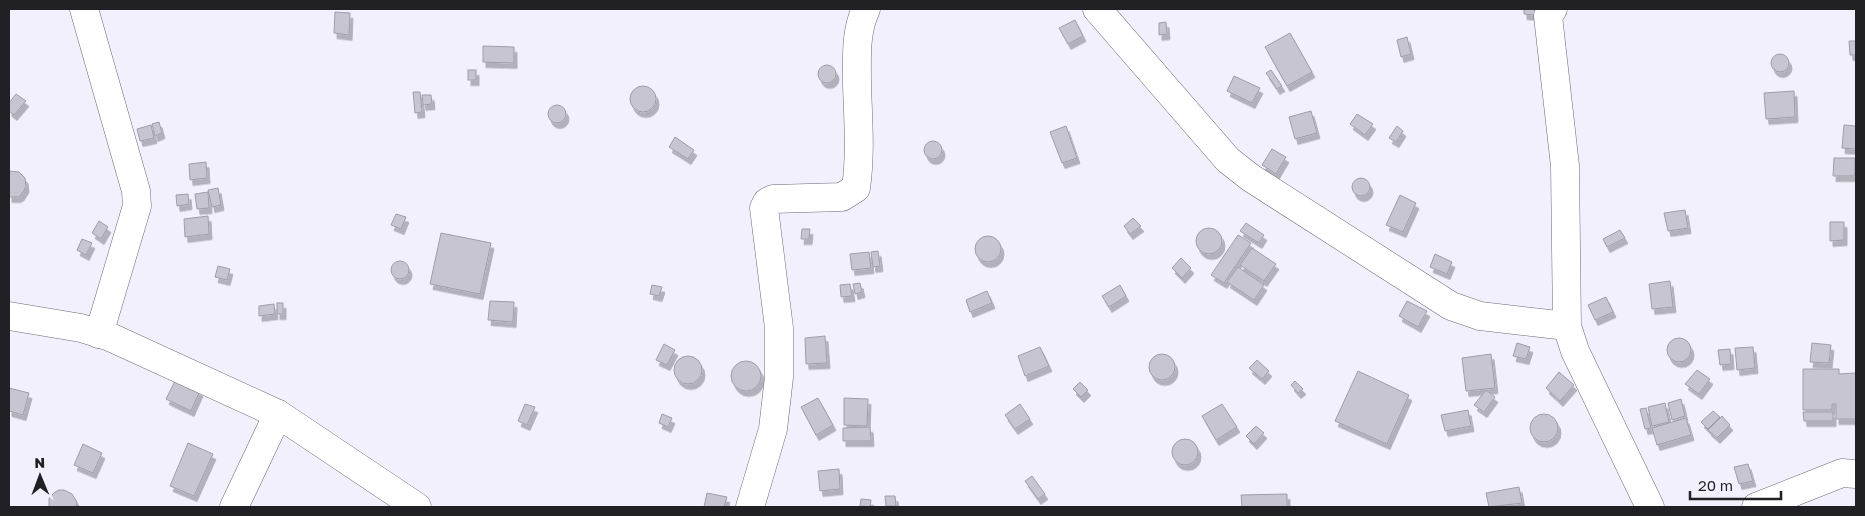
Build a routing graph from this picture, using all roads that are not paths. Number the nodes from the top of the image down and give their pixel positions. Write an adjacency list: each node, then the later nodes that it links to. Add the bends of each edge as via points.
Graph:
1 (84, 9): 7 (street, via 136,191 137,206)
2 (866, 9): 12 (street, via 860,22 857,54 859,164 856,188 842,197 773,199 764,208 779,328 779,377 773,429)
3 (1097, 9): 6 (street, via 1228,160 1251,178 1451,306 1480,316)
4 (1553, 9): 6 (street, via 1548,16 1565,166)
5 (9, 316): 7 (street)
6 (1568, 326): 13 (street, via 1575,351)
7 (99, 334): 8 (street)
8 (278, 414): 10 (street); 11 (street)
9 (1856, 474): 14 (street, via 1842,473)
10 (234, 507)
11 (417, 507)
12 (750, 507)
13 (1650, 507)
14 (1756, 507)

